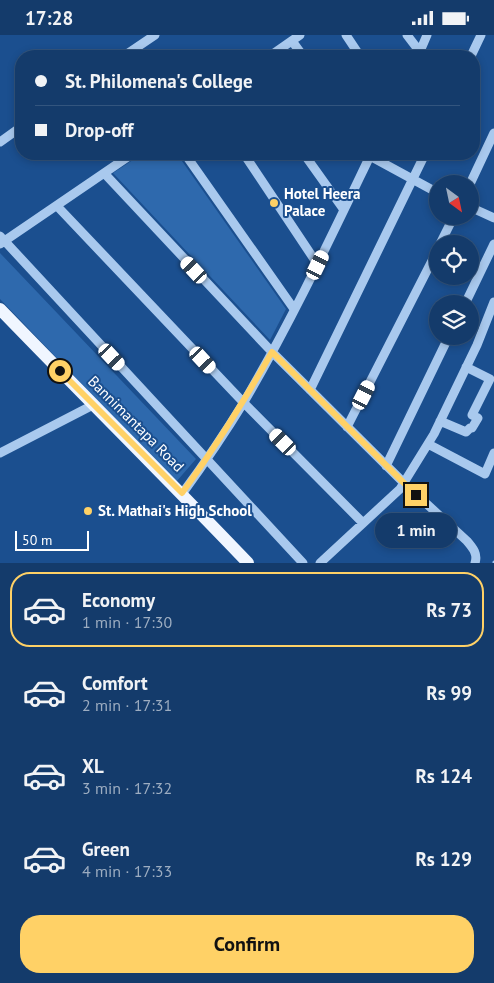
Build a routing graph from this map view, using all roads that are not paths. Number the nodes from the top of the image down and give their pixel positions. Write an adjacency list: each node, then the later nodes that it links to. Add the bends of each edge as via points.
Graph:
1 (155, 35): 8 (street)
2 (300, 35): 7 (street)
3 (346, 35): 11 (street)
4 (408, 35): 12 (street)
5 (427, 35): 13 (street)
6 (481, 35): 14 (street)
7 (292, 41): 9 (street); 10 (street)
8 (133, 50)
9 (279, 50)
10 (298, 50)
11 (356, 50)
12 (417, 50)
13 (421, 50)
14 (474, 50)
15 (15, 131): 17 (street)
16 (494, 133): 26 (street)
17 (0, 142)
18 (123, 160): 25 (street)
19 (188, 160): 40 (street)
20 (248, 160): 35 (street)
21 (308, 160): 30 (street)
22 (367, 160): 30 (street)
23 (380, 160): 27 (street)
24 (422, 160): 27 (street)
25 (104, 173): 29 (street); 42 (street)
26 (474, 175)
27 (413, 179): 28 (street); 44 (street)
28 (429, 188)
29 (57, 206): 33 (street); 45 (street)
30 (344, 210): 35 (street)
31 (479, 211): 32 (street)
32 (494, 218)
33 (2, 240): 52 (street)
34 (494, 244): 37 (street)
35 (318, 265): 40 (street)
36 (429, 267): 48 (street)
37 (469, 295)
38 (494, 302): 43 (street)
39 (0, 309): 46 (main road, Bannimantapa Road)
40 (294, 309): 42 (street)
41 (445, 345): 53 (street)
42 (272, 352): 44 (street); 45 (street)
43 (466, 367): 47 (street); 47 (street, via 490,379 472,415 478,418 466,432)
44 (310, 390): 48 (street)
45 (243, 402): 52 (street); 56 (street)
46 (93, 405): 50 (street); 55 (main road, Bannimantapa Road)
47 (440, 421): 49 (street)
48 (347, 427): 53 (street)
49 (428, 444): 51 (street, via 485,474); 54 (street)
50 (0, 453)
51 (494, 453)
52 (207, 459): 55 (street); 58 (street)
53 (386, 466): 54 (street)
54 (404, 483): 56 (street); 60 (street, via 467,541 474,549)
55 (182, 493): 57 (main road, Bannimantapa Road)
56 (363, 523): 59 (street)
57 (248, 563)
58 (303, 563)
59 (320, 563)
60 (475, 563)

